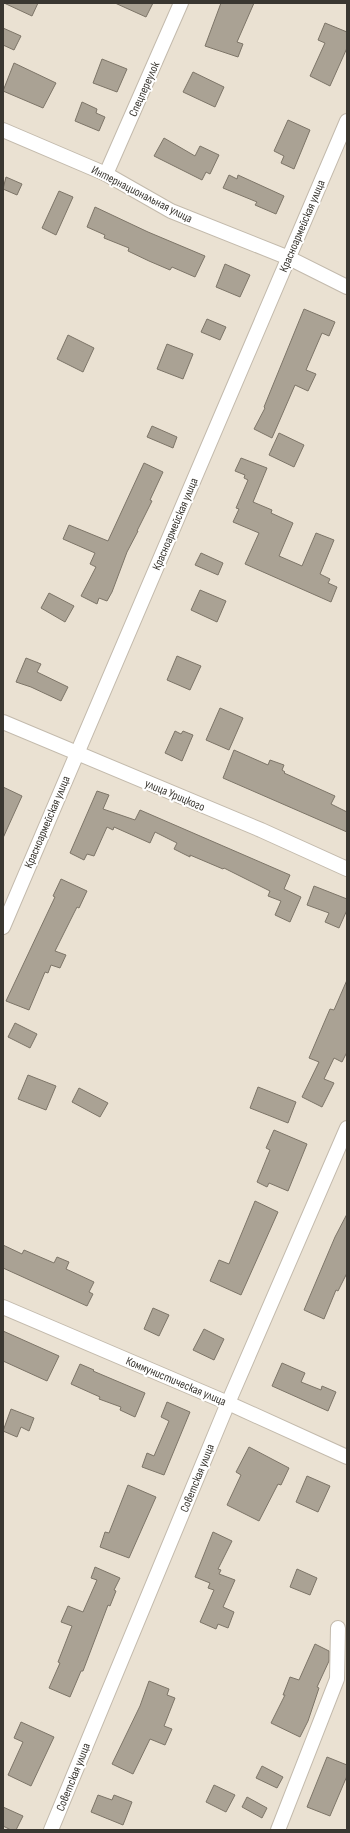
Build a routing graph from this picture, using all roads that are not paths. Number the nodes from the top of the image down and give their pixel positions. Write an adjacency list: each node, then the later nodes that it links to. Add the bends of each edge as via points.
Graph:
1 (181, 3): 4 (street, Спецпереулок)
2 (347, 121): 5 (street, Красноармейская улица)
3 (3, 130): 4 (street, Интернациональная улица)
4 (106, 174): 5 (street, Интернациональная улица, via 171,211)
5 (289, 258): 6 (street, Интернациональная улица); 8 (street, Красноармейская улица)
6 (347, 287)
7 (3, 722): 8 (street, улица Урицкого)
8 (76, 753): 9 (street, улица Урицкого, via 261,830); 10 (street, Красноармейская улица)
9 (347, 869)
10 (3, 927)
11 (347, 1128): 13 (street, Советская улица)
12 (3, 1308): 13 (street, Коммунистическая улица)
13 (228, 1404): 14 (street, Коммунистическая улица); 16 (street, Советская улица)
14 (347, 1457)
15 (338, 1628): 17 (street, via 337,1679)
16 (52, 1830)
17 (278, 1830)

